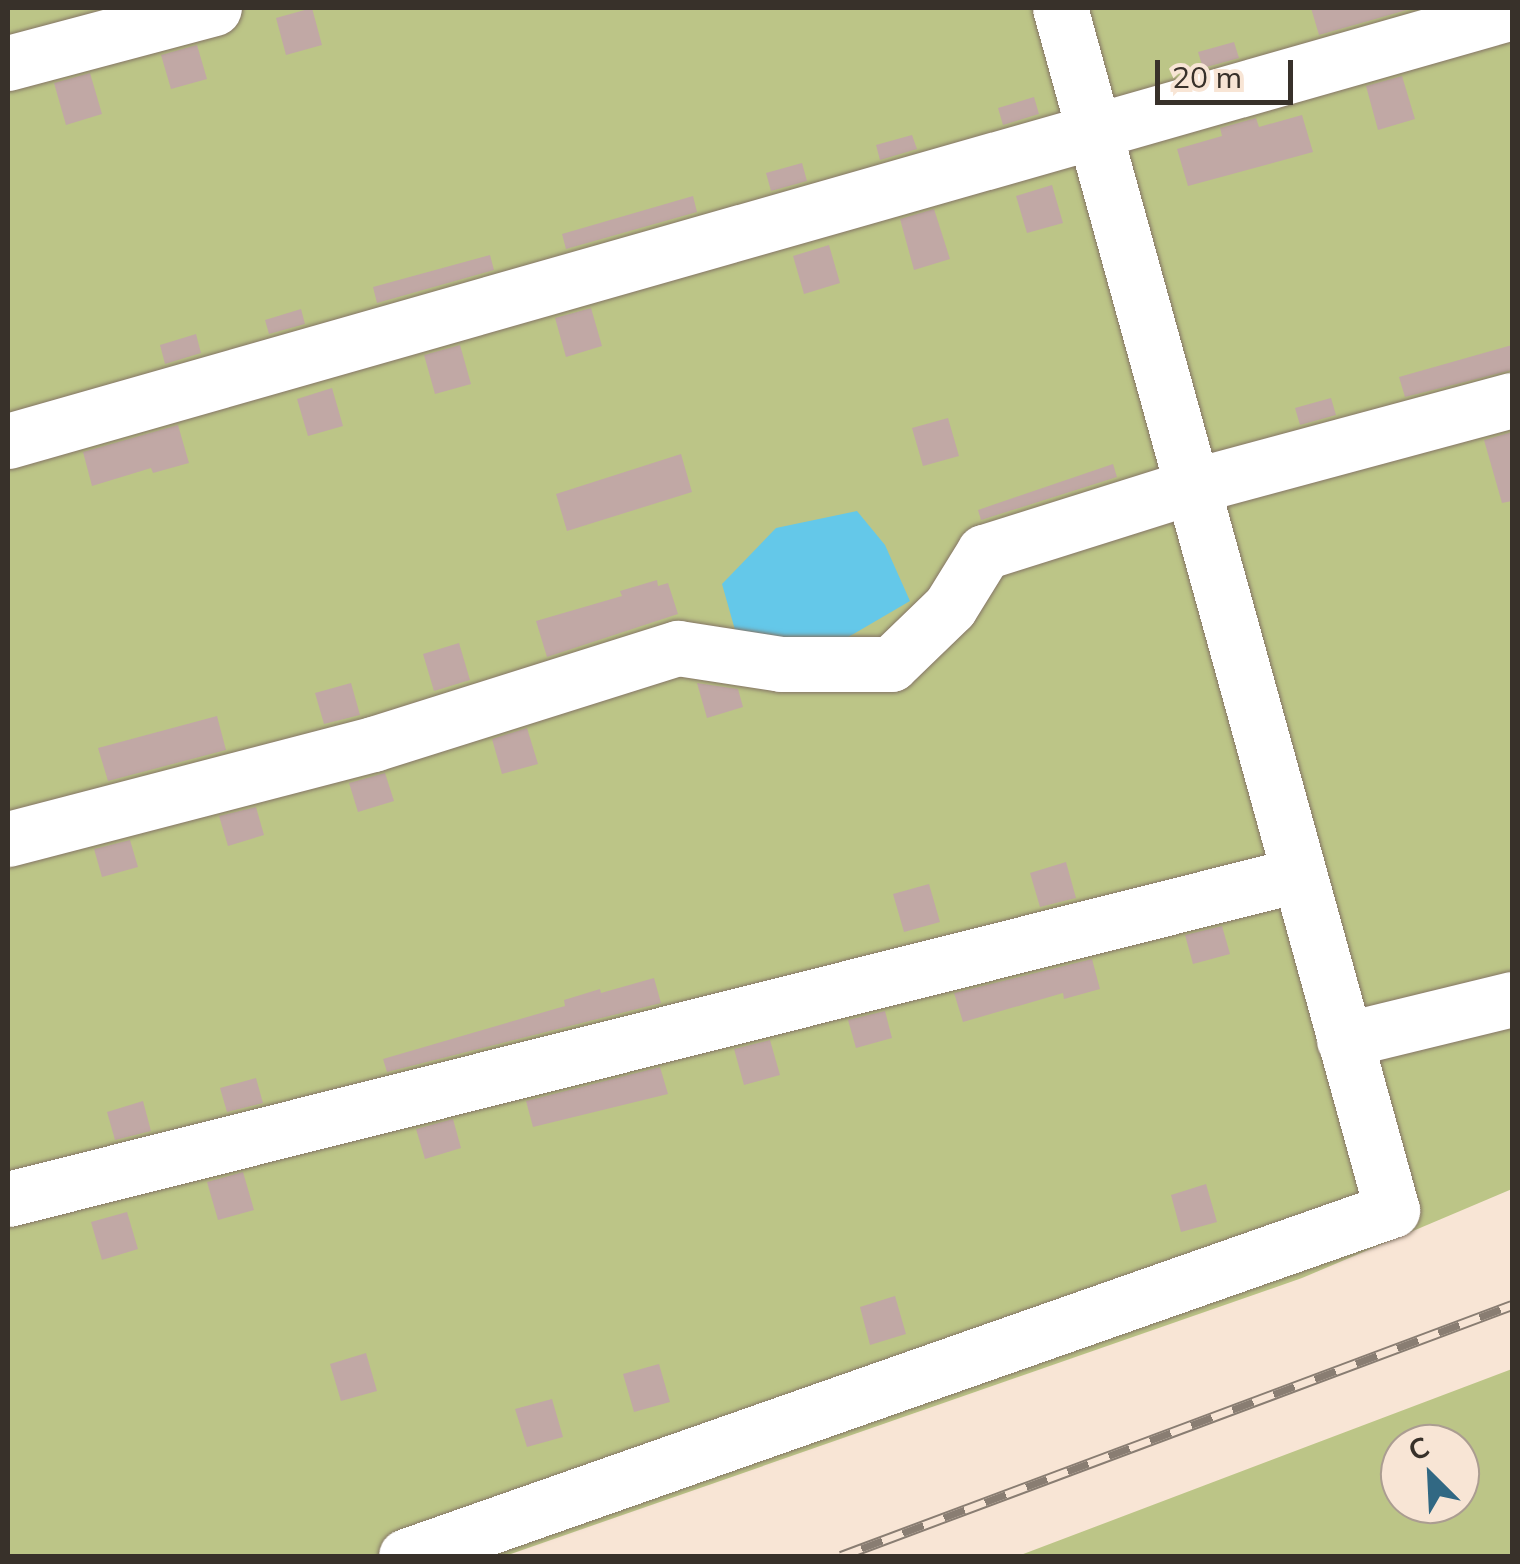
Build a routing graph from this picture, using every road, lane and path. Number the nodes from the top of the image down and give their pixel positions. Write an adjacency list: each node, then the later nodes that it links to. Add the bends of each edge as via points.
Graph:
1 (214, 8): 4 (street)
2 (1060, 8): 5 (street)
3 (1512, 12): 5 (street)
4 (8, 63)
5 (1095, 133): 7 (street); 8 (street)
6 (1512, 400): 8 (street)
7 (8, 441)
8 (1193, 486): 9 (street, via 984,552 950,607 891,664 781,664 678,648 373,744); 10 (street)
9 (8, 840)
10 (1297, 875): 12 (street); 13 (street)
11 (1512, 999): 12 (street)
12 (1344, 1040): 14 (street, via 1392,1210)
13 (8, 1199)
14 (406, 1556)

